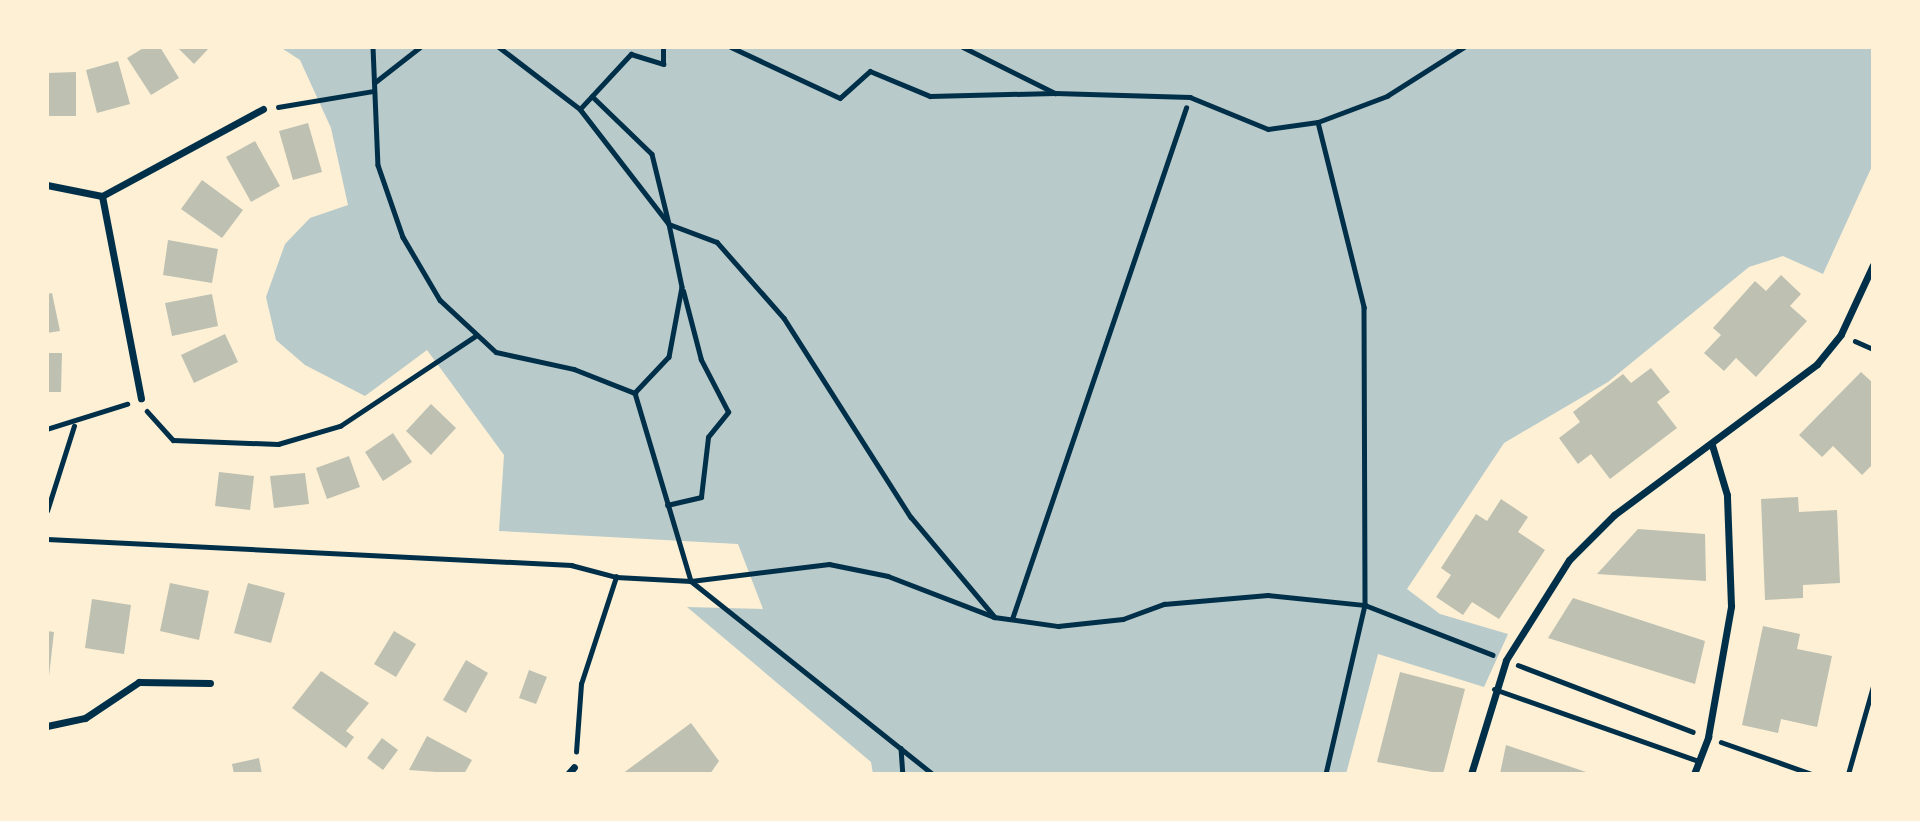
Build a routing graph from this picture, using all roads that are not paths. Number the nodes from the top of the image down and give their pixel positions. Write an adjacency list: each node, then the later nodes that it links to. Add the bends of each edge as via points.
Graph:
1 (263, 109): 3 (street)
2 (47, 185): 3 (street)
3 (102, 196): 5 (street)
4 (1873, 265): 6 (street, via 1841,334 1817,364)
5 (141, 398)
6 (1712, 445): 8 (street, via 1614,515 1569,560 1506,660); 10 (street, via 1727,495 1731,583 1708,737)
7 (211, 683): 9 (street, via 139,682 85,719)
8 (1494, 689): 10 (lane); 13 (street)
9 (47, 726)
10 (1699, 761): 14 (street)
11 (574, 767): 12 (street)
12 (568, 774)
13 (1471, 774)
14 (1694, 774)

